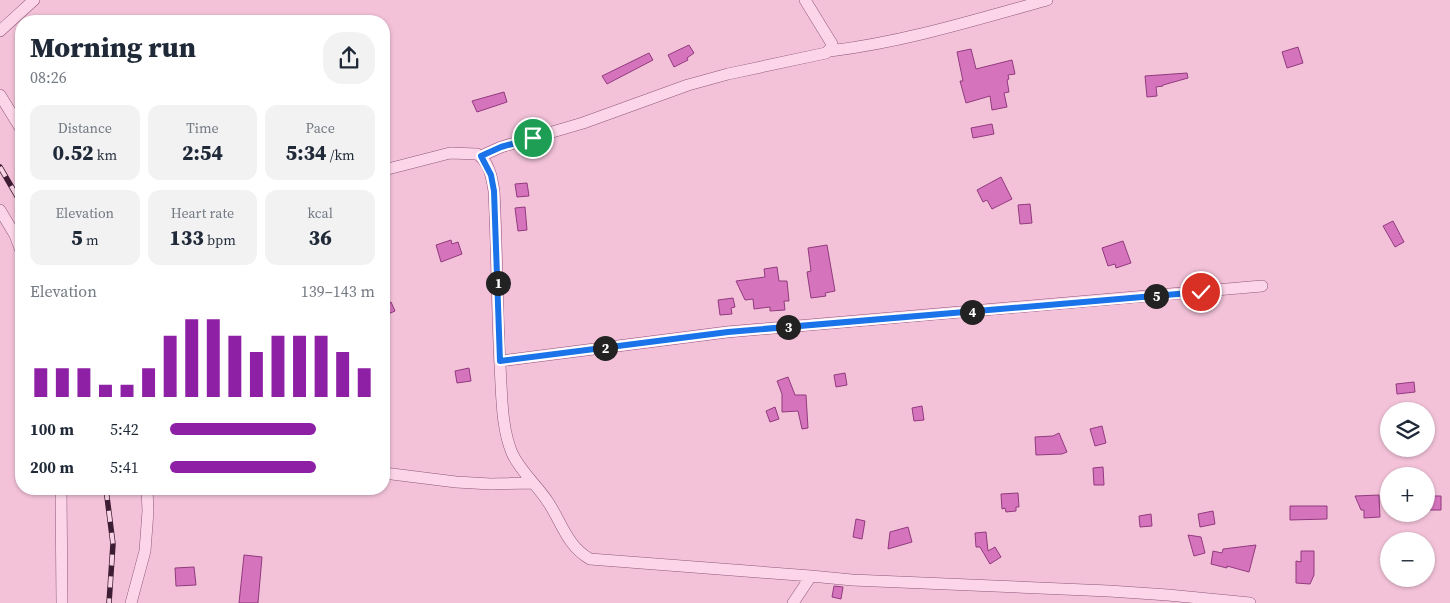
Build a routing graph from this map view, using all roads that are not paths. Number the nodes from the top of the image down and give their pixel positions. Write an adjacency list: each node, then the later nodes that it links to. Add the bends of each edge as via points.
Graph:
1 (34, 0): 4 (street)
2 (805, 0): 7 (street, via 829,39)
3 (1047, 0): 7 (street, via 938,30)
4 (18, 15)
5 (15, 17): 6 (street)
6 (0, 31)
7 (830, 51): 10 (street, via 688,85)
8 (0, 95): 9 (street)
9 (15, 119)
10 (481, 156): 11 (street, via 450,153); 15 (street, via 491,175 494,191)
11 (390, 168)
12 (0, 210): 13 (street)
13 (15, 235)
14 (1262, 286): 15 (street, via 728,332)
15 (500, 361): 17 (street, via 507,436 512,453)
16 (390, 474): 17 (street, via 490,484)
17 (533, 482): 20 (street, via 578,552 590,559)
18 (61, 495): 22 (street)
19 (146, 495): 23 (street, via 145,551)
20 (811, 576): 21 (street); 24 (street)
21 (1149, 598): 25 (street)
22 (62, 603)
23 (131, 603)
24 (793, 603)
25 (1250, 603)

